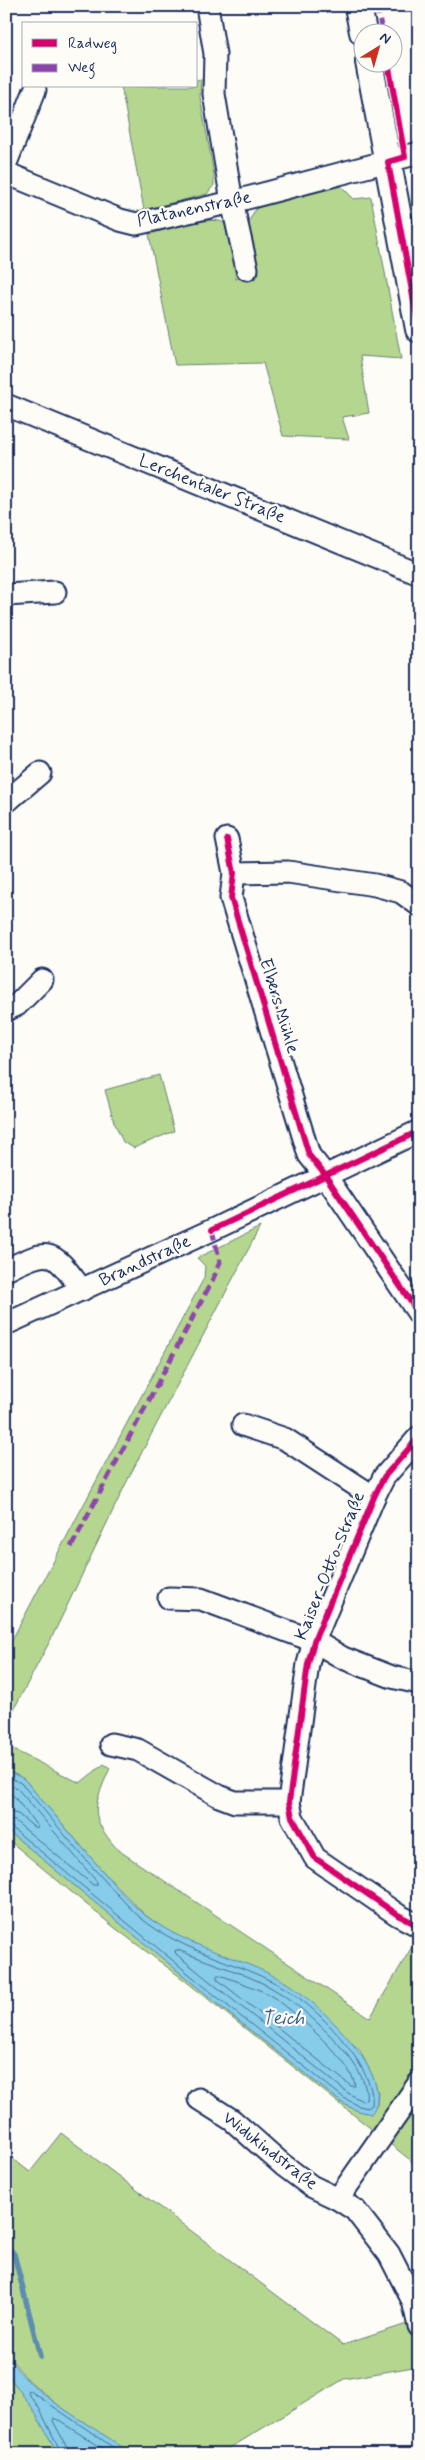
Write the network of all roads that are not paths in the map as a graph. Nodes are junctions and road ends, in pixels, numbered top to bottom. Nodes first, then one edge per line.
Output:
1 (207, 6) edge
2 (358, 6) edge
3 (361, 22) edge
4 (371, 72) edge
5 (36, 90) dead end
6 (419, 153) edge
7 (388, 162) junction
8 (6, 164) edge
9 (6, 173) edge
10 (232, 202) junction
11 (247, 269) dead end
12 (419, 329) edge
13 (6, 405) edge
14 (419, 574) edge
15 (54, 592) dead end
16 (6, 595) edge
17 (40, 773) dead end
18 (6, 802) edge
19 (226, 839) dead end
20 (234, 873) junction
21 (419, 905) edge
22 (42, 980) dead end
23 (6, 1010) edge
24 (419, 1131) edge
25 (325, 1175) junction
26 (6, 1270) edge
27 (82, 1290) junction
28 (419, 1314) edge
29 (6, 1324) edge
30 (243, 1425) dead end
31 (419, 1437) edge
32 (374, 1497) junction
33 (169, 1598) dead end
34 (314, 1641) junction
35 (419, 1683) edge
36 (111, 1744) dead end
37 (289, 1802) junction
38 (419, 1926) edge
39 (419, 2084) edge
40 (199, 2099) dead end
41 (338, 2198) junction
42 (419, 2326) edge

1 - 10 street
2 - 3 street
4 - 7 street
5 - 8 street
6 - 7 street, Platanenstraße
7 - 10 street, Platanenstraße
7 - 12 street
9 - 10 street, Platanenstraße
10 - 11 street
13 - 14 street, Lerchentaler Straße
15 - 16 street
17 - 18 street
19 - 20 street, Elbers Mühle
20 - 21 street
20 - 25 street, Elbers Mühle
22 - 23 street
24 - 25 street, Brandstraße
25 - 27 street, Brandstraße
25 - 28 street, Elbers Mühle
26 - 27 street
27 - 29 street, Brandstraße
30 - 32 street, Kaiser-Otto-Straße
31 - 32 street, Kaiser-Otto-Straße
32 - 34 street, Kaiser-Otto-Straße
33 - 34 street, Kaiser-Otto-Straße
34 - 35 street, Kaiser-Otto-Straße
34 - 37 street, Kaiser-Otto-Straße
36 - 37 street
37 - 38 street, Kaiser-Otto-Straße
39 - 41 street
40 - 41 street, Widukindstraße
41 - 42 street, Widukindstraße

